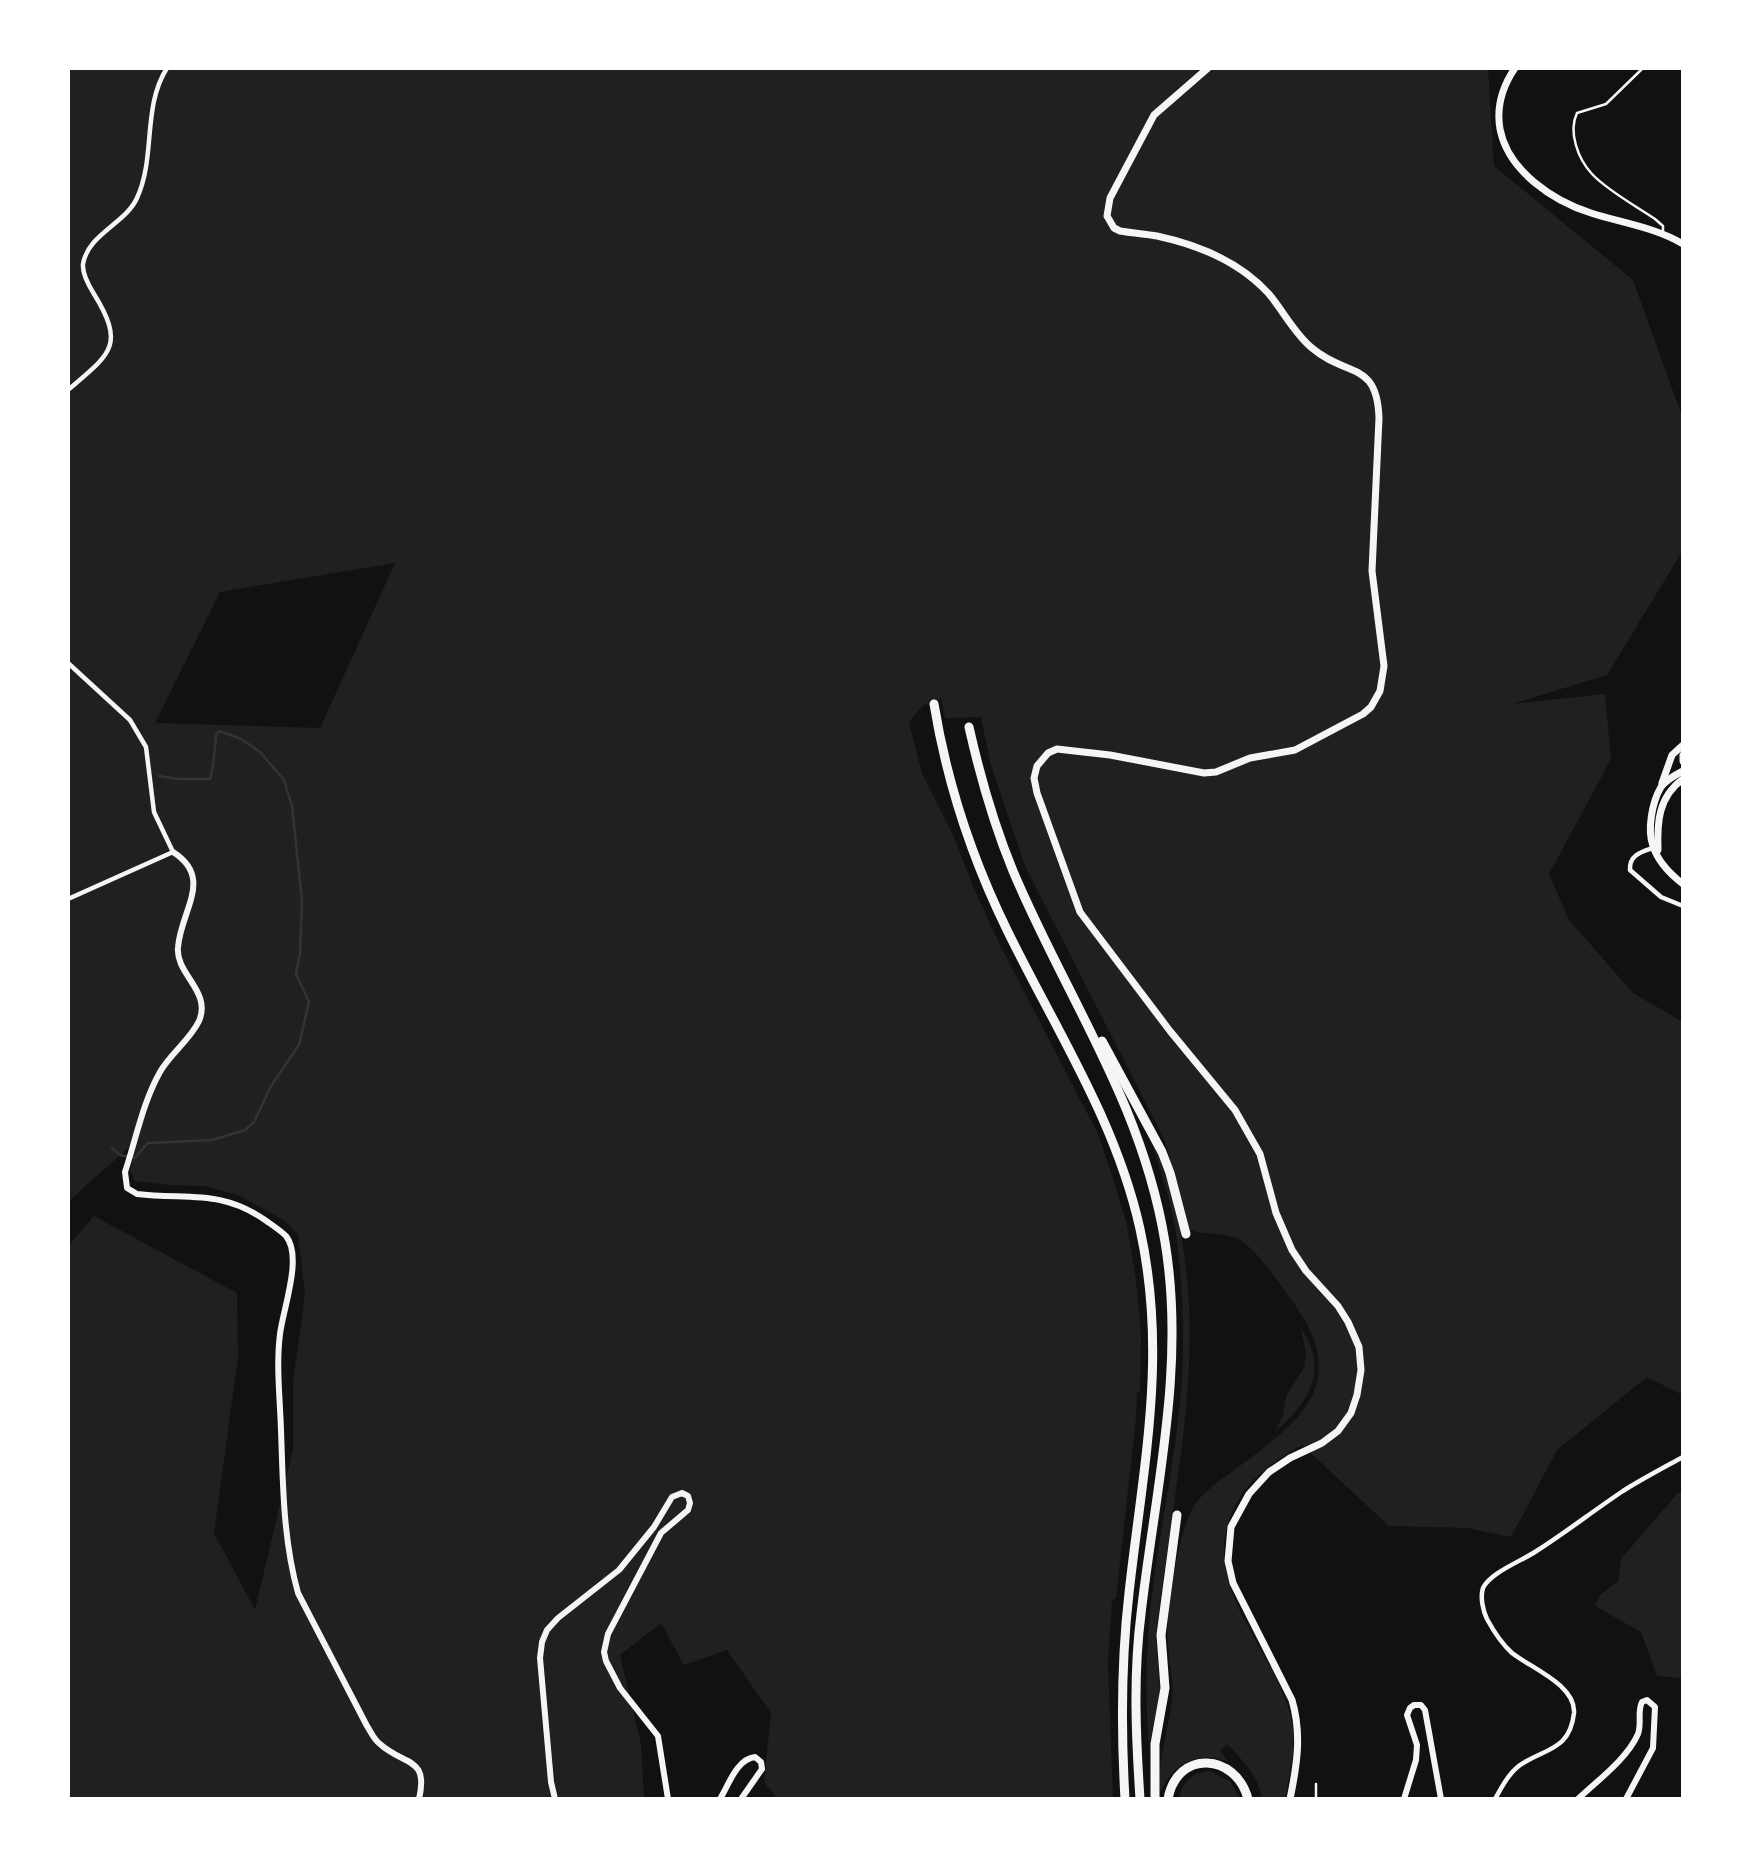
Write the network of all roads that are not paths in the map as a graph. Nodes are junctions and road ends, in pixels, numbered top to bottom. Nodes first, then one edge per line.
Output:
1 (167, 68) edge
2 (1208, 68) edge
3 (1516, 68) edge
4 (1643, 68) edge
5 (1663, 234) junction
6 (1683, 244) edge
7 (68, 390) edge
8 (68, 663) edge
9 (934, 704) dead end
10 (969, 727) dead end
11 (1683, 746) edge
12 (1683, 755) edge
13 (1669, 761) junction
14 (1683, 761) edge
15 (1681, 775) edge
16 (1661, 788) junction
17 (1656, 850) junction
18 (173, 852) junction
19 (1683, 884) edge
20 (68, 899) edge
21 (1683, 906) edge
22 (1073, 995) junction
23 (1186, 1234) dead end
24 (1683, 1457) edge
25 (1177, 1515) dead end
26 (1316, 1784) dead end
27 (419, 1799) edge
28 (555, 1799) edge
29 (668, 1799) edge
30 (720, 1799) edge
31 (741, 1799) edge
32 (1125, 1799) edge
33 (1140, 1799) edge
34 (1155, 1799) edge
35 (1168, 1799) edge
36 (1248, 1799) edge
37 (1290, 1799) edge
38 (1316, 1799) edge
39 (1404, 1799) edge
40 (1441, 1799) edge
41 (1495, 1799) edge
42 (1578, 1799) edge
43 (1626, 1799) edge

1 - 7 street
2 - 37 main road
3 - 5 main road
4 - 5 lane
5 - 6 main road
8 - 18 street
9 - 32 highway
10 - 22 highway
11 - 13 main road
12 - 14 main road
13 - 15 main road
13 - 16 main road
15 - 16 main road
15 - 17 main road
16 - 17 main road
17 - 19 main road
17 - 21 street
18 - 20 street
18 - 27 street
22 - 23 highway
22 - 33 highway
24 - 41 street
25 - 34 highway
26 - 38 lane
28 - 29 street
30 - 31 street
35 - 36 highway
39 - 40 street
42 - 43 street

